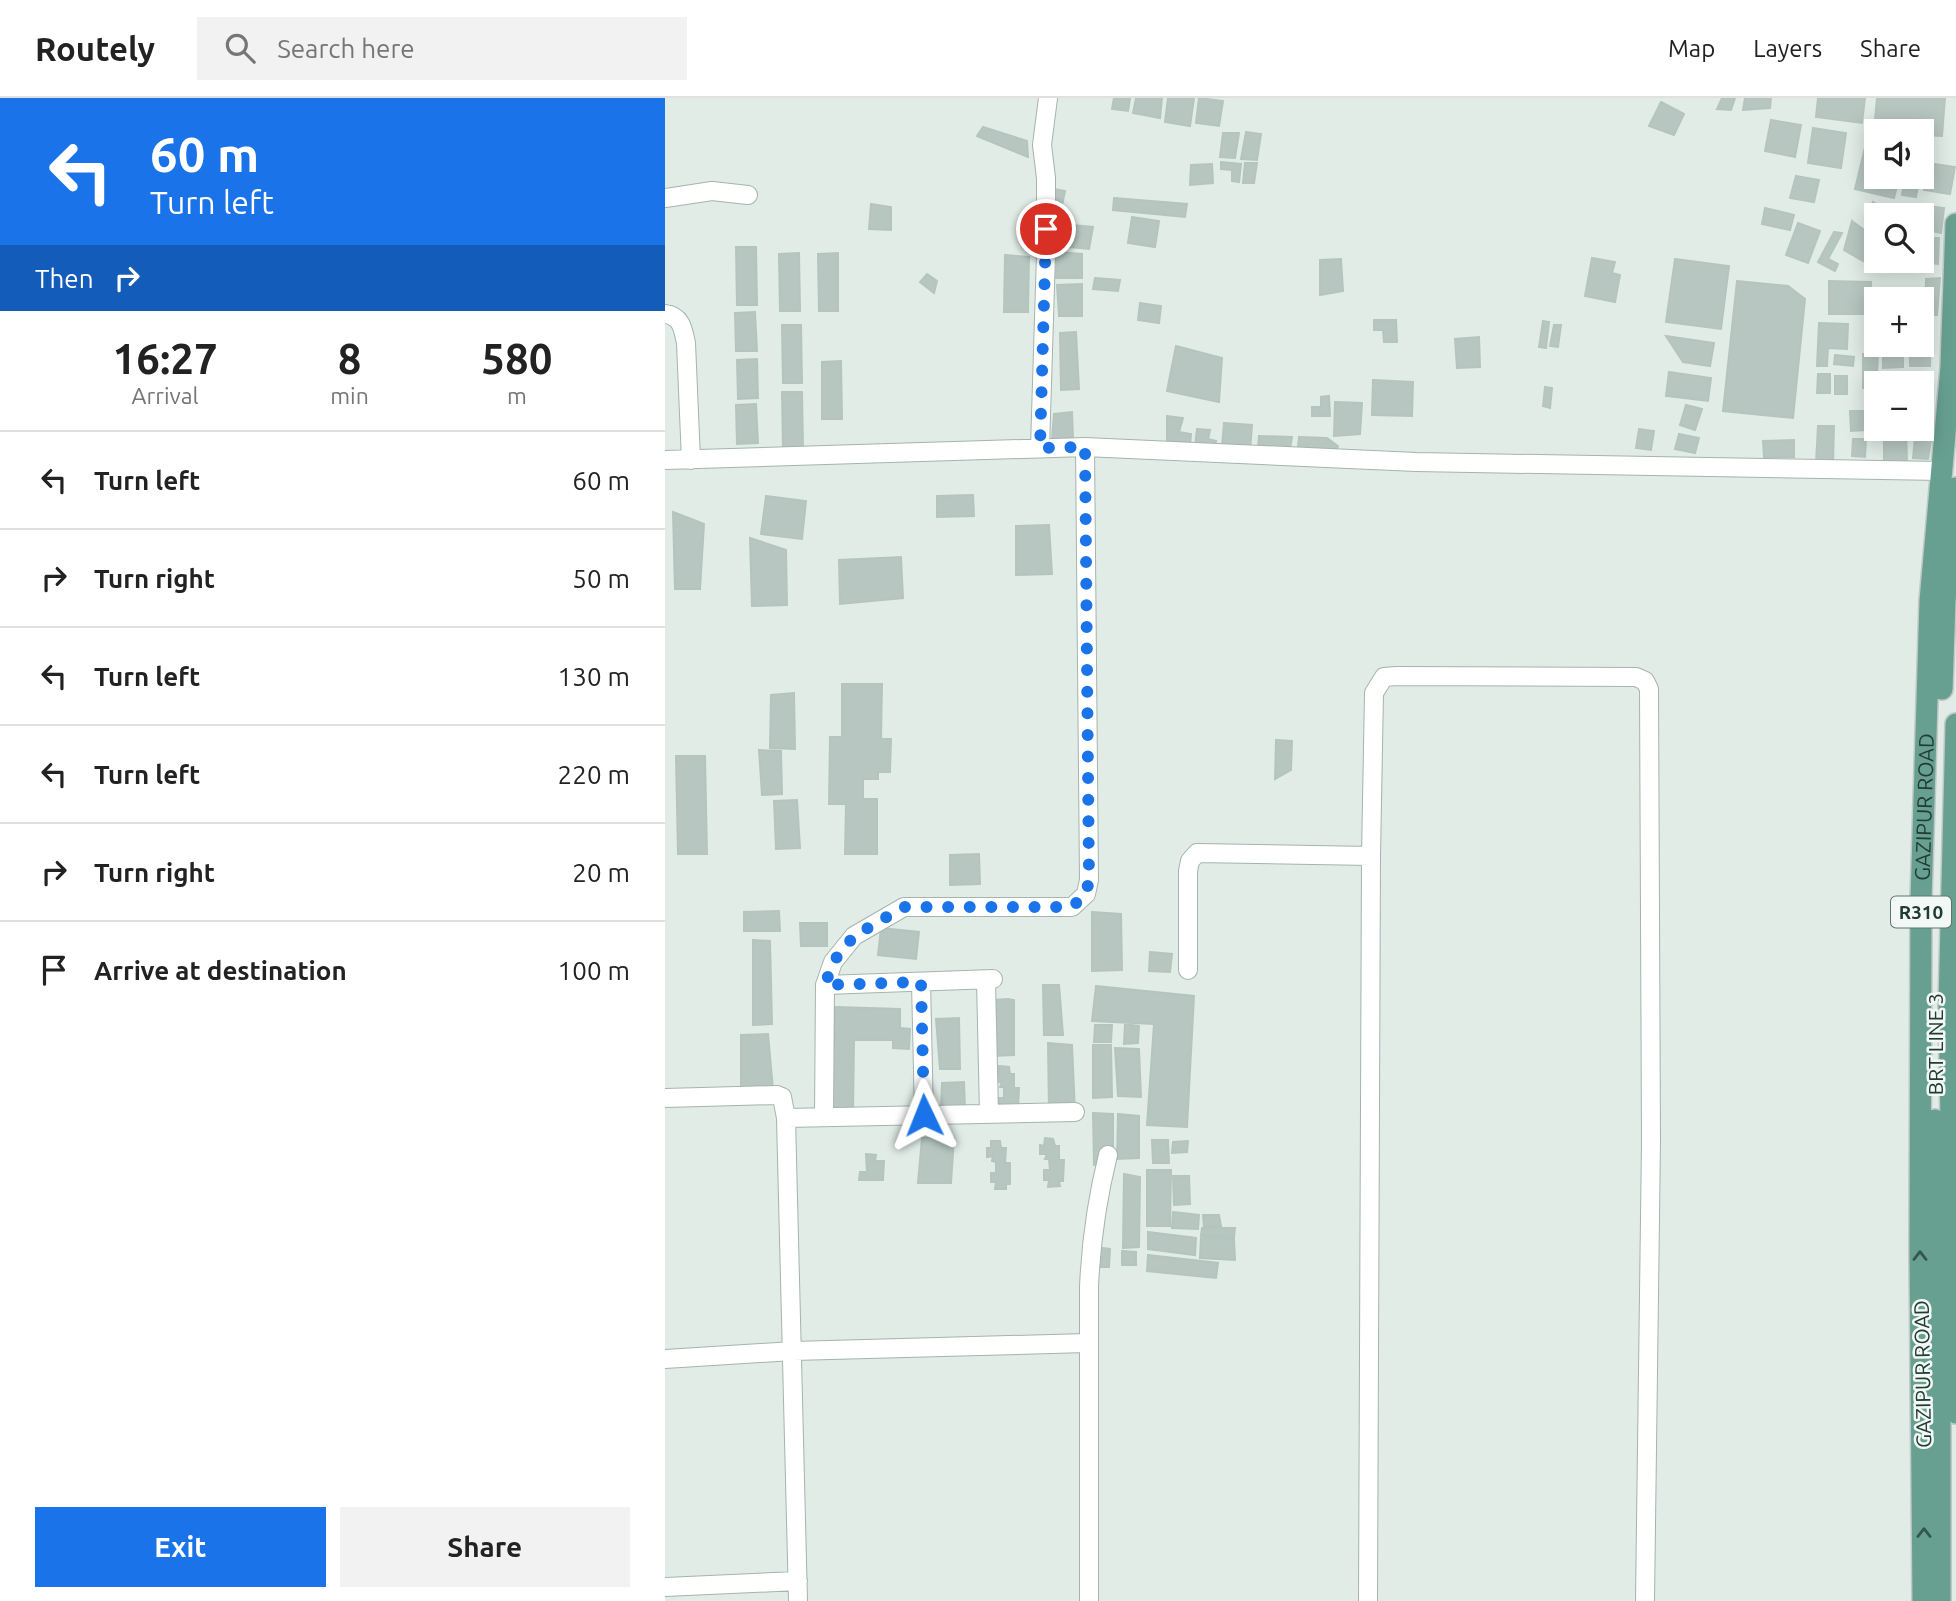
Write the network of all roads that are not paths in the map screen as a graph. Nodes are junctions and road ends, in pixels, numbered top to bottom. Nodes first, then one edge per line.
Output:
1 (1048, 98) edge
2 (748, 195) dead end
3 (665, 198) edge
4 (1956, 224) edge
5 (665, 314) edge
6 (1085, 447) junction
7 (1040, 448) junction
8 (665, 460) edge
9 (691, 460) junction
10 (1941, 471) junction
11 (1956, 488) edge
12 (1956, 723) edge
13 (1371, 856) junction
14 (1188, 970) dead end
15 (921, 982) junction
16 (825, 985) junction
17 (1952, 1005) edge
18 (665, 1098) edge
19 (1075, 1112) dead end
20 (989, 1114) junction
21 (924, 1115) junction
22 (824, 1116) junction
23 (786, 1118) junction
24 (1108, 1155) dead end
25 (1955, 1308) edge
26 (1087, 1343) junction
27 (793, 1350) junction
28 (665, 1359) edge
29 (1956, 1413) edge
30 (798, 1581) junction
31 (665, 1587) edge
32 (798, 1601) edge
33 (1089, 1601) edge
34 (1368, 1601) edge
35 (1645, 1601) edge
36 (1923, 1601) edge
37 (1940, 1601) edge

1 - 7 street
2 - 3 street
4 - 10 main road, GAZIPUR ROAD / R310
5 - 9 street
6 - 7 street
6 - 10 street
6 - 16 street
7 - 9 street
8 - 9 street
36 -> 10 main road, GAZIPUR ROAD / R310
11 - 37 main road, BRT LINE 3
12 - 17 main road, GAZIPUR ROAD / R310
13 - 14 street
13 - 34 street
13 - 35 street
15 - 16 street
15 - 20 street
15 - 21 street
16 - 22 street
17 - 25 main road, GAZIPUR ROAD / R310
18 - 23 street
19 - 20 street
20 - 21 street
21 - 22 street
22 - 23 street
23 - 27 street
24 - 26 street
25 - 29 main road, GAZIPUR ROAD / R310
26 - 27 street
26 - 33 street
27 - 28 street
27 - 30 street
30 - 31 street
30 - 32 street

